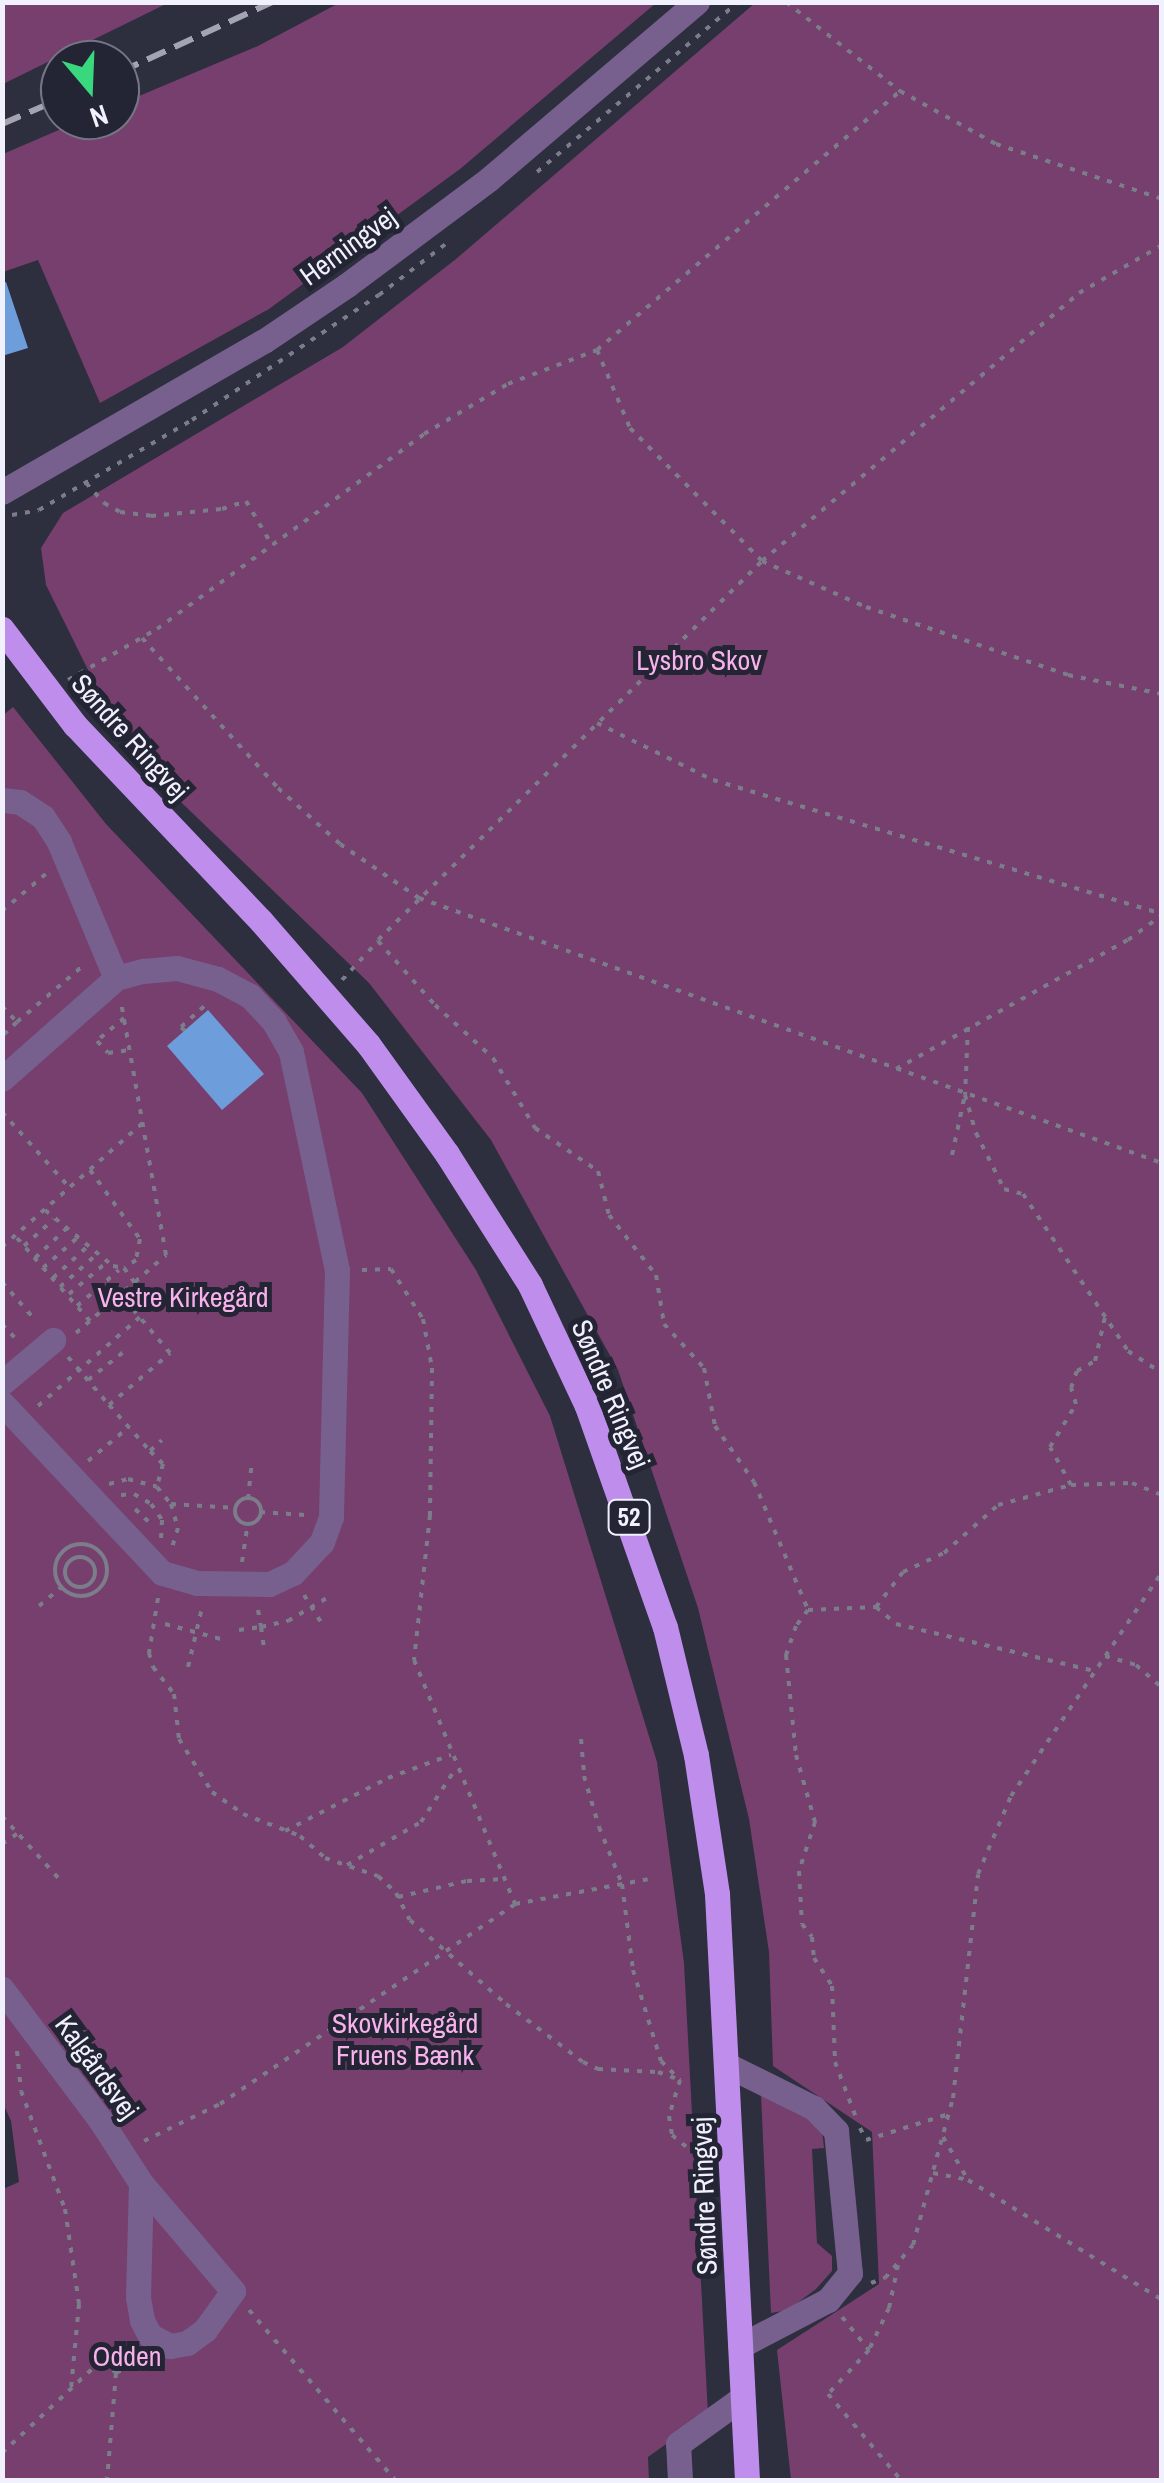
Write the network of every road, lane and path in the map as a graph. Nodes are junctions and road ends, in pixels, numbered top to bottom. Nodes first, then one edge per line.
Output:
1 (697, 2) edge
2 (786, 2) edge
3 (900, 91) junction
4 (1162, 199) edge
5 (1162, 245) edge
6 (597, 350) junction
7 (86, 483) dead end
8 (2, 492) edge
9 (272, 545) junction
10 (762, 561) junction
11 (2, 629) edge
12 (142, 638) junction
13 (49, 691) junction
14 (1162, 694) edge
15 (596, 723) junction
16 (2, 800) edge
17 (66, 857) junction
18 (418, 898) junction
19 (2, 911) edge
20 (1162, 914) edge
21 (378, 941) junction
22 (104, 948) junction
23 (116, 978) junction
24 (213, 978) junction
25 (327, 997) junction
26 (2, 1006) edge
27 (124, 1018) junction
28 (17, 1022) junction
29 (968, 1027) junction
30 (185, 1031) dead end
31 (2, 1036) edge
32 (130, 1050) junction
33 (896, 1070) junction
34 (2, 1079) edge
35 (966, 1094) junction
36 (2, 1112) edge
37 (144, 1122) junction
38 (952, 1155) dead end
39 (1162, 1164) edge
40 (90, 1170) junction
41 (70, 1188) junction
42 (45, 1210) junction
43 (54, 1219) junction
44 (67, 1228) junction
45 (15, 1236) junction
46 (78, 1238) junction
47 (24, 1246) junction
48 (88, 1246) junction
49 (2, 1247) edge
50 (97, 1254) junction
51 (35, 1258) junction
52 (107, 1262) junction
53 (44, 1268) junction
54 (122, 1268) junction
55 (337, 1270) junction
56 (52, 1278) junction
57 (2, 1282) edge
58 (135, 1282) junction
59 (60, 1286) junction
60 (68, 1295) junction
61 (121, 1295) junction
62 (77, 1306) junction
63 (1105, 1316) junction
64 (140, 1318) junction
65 (90, 1321) junction
66 (56, 1344) junction
67 (126, 1350) dead end
68 (79, 1369) junction
69 (1162, 1373) edge
70 (88, 1380) junction
71 (2, 1383) edge
72 (2, 1402) edge
73 (109, 1405) junction
74 (36, 1408) dead end
75 (129, 1427) junction
76 (162, 1440) dead end
77 (150, 1451) junction
78 (252, 1461) dead end
79 (86, 1463) dead end
80 (1071, 1486) junction
81 (157, 1487) junction
82 (1162, 1496) edge
83 (91, 1498) junction
84 (248, 1499) junction
85 (172, 1507) junction
86 (236, 1508) junction
87 (260, 1512) junction
88 (160, 1517) dead end
89 (332, 1517) junction
90 (248, 1522) junction
91 (1162, 1572) edge
92 (162, 1573) junction
93 (292, 1573) junction
94 (68, 1582) junction
95 (91, 1582) junction
96 (208, 1584) junction
97 (246, 1586) junction
98 (61, 1588) junction
99 (98, 1591) junction
100 (332, 1595) dead end
101 (40, 1606) dead end
102 (876, 1607) junction
103 (312, 1608) junction
104 (808, 1610) junction
105 (165, 1624) dead end
106 (260, 1627) junction
107 (324, 1628) dead end
108 (238, 1630) dead end
109 (196, 1632) junction
110 (228, 1641) dead end
111 (264, 1648) dead end
112 (1105, 1656) junction
113 (188, 1667) dead end
114 (1095, 1670) junction
115 (1162, 1688) edge
116 (581, 1739) dead end
117 (451, 1755) junction
118 (456, 1768) junction
119 (2, 1816) edge
120 (285, 1830) junction
121 (20, 1832) junction
122 (2, 1844) edge
123 (347, 1866) junction
124 (504, 1879) junction
125 (648, 1879) dead end
126 (60, 1880) dead end
127 (622, 1884) junction
128 (398, 1897) junction
129 (515, 1904) junction
130 (447, 1951) junction
131 (2, 1989) edge
132 (16, 2041) dead end
133 (729, 2066) junction
134 (680, 2080) junction
135 (949, 2114) junction
136 (943, 2137) junction
137 (123, 2155) junction
138 (933, 2173) junction
139 (733, 2176) junction
140 (968, 2180) junction
141 (141, 2183) junction
142 (899, 2262) junction
143 (233, 2292) junction
144 (828, 2300) junction
145 (1162, 2300) edge
146 (740, 2346) junction
147 (115, 2348) dead end
148 (870, 2350) junction
149 (103, 2360) junction
150 (71, 2389) junction
151 (742, 2398) junction
152 (2, 2453) edge
153 (106, 2480) edge
154 (395, 2480) edge
155 (680, 2480) edge
156 (747, 2480) edge
157 (902, 2480) edge

1 - 8 street, Herningvej
2 - 3 path
3 - 4 path
3 - 6 path
5 - 10 path
6 - 9 path
6 - 10 path
7 - 9 path
9 - 12 path
10 - 14 path
10 - 15 path
11 - 13 main road, Søndre Ringvej / 52
12 - 13 path
12 - 18 path
13 - 25 main road, Søndre Ringvej / 52
15 - 18 path
15 - 20 path
16 - 17 street
17 - 19 path
17 - 22 street
18 - 21 path
18 - 33 path
20 - 29 path
21 - 25 path
21 - 104 path
22 - 23 street
22 - 28 path
23 - 24 street
23 - 27 path
23 - 34 street
24 - 30 path
24 - 55 street
25 - 133 main road, Søndre Ringvej / 52
26 - 28 path
27 - 32 path
27 - 32 path
28 - 31 path
29 - 33 path
29 - 35 path
32 - 37 path
33 - 35 path
35 - 38 path
35 - 39 path
35 - 63 path
36 - 41 path
37 - 40 path
37 - 58 path
40 - 41 path
40 - 54 path
41 - 42 path
42 - 43 path
42 - 45 path
43 - 44 path
43 - 47 path
44 - 46 path
44 - 51 path
45 - 47 path
45 - 49 path
46 - 48 path
46 - 53 path
47 - 51 path
48 - 50 path
48 - 56 path
50 - 52 path
50 - 59 path
51 - 53 path
52 - 54 path
52 - 60 path
53 - 56 path
54 - 58 path
54 - 62 path
55 - 89 street
55 - 117 path
56 - 59 path
57 - 66 path
58 - 61 path
59 - 60 path
60 - 62 path
61 - 64 path
61 - 65 path
62 - 65 path
63 - 69 path
63 - 80 path
64 - 68 path
64 - 73 path
65 - 66 path
66 - 68 path
66 - 71 street
67 - 70 path
68 - 70 path
68 - 74 path
70 - 73 path
72 - 83 street
73 - 75 path
75 - 77 path
75 - 79 path
76 - 77 path
77 - 81 path
78 - 84 path
80 - 82 path
80 - 102 path
81 - 83 path
81 - 85 path
83 - 92 street
84 - 86 path
84 - 87 path
85 - 86 path
85 - 88 path
85 - 92 path
86 - 90 path
87 - 89 path
87 - 90 path
89 - 93 street
90 - 97 path
91 - 112 path
92 - 96 street
92 - 120 path
93 - 97 street
93 - 103 path
94 - 95 path
94 - 95 path
94 - 98 path
95 - 99 path
96 - 97 street
96 - 109 path
97 - 106 path
98 - 99 path
98 - 99 path
98 - 101 path
100 - 103 path
102 - 104 path
102 - 114 path
103 - 106 path
103 - 107 path
104 - 135 path
105 - 109 path
106 - 108 path
106 - 111 path
109 - 110 path
109 - 113 path
112 - 114 path
112 - 115 path
114 - 135 path
116 - 127 path
117 - 118 path
117 - 120 path
118 - 123 path
118 - 124 path
119 - 121 path
120 - 123 path
121 - 122 path
121 - 126 path
123 - 128 path
124 - 128 path
124 - 129 path
125 - 127 path
127 - 129 path
127 - 134 path
128 - 130 path
129 - 130 path
130 - 134 path
130 - 137 path
131 - 137 street, Kalgårdsvej
132 - 150 path
133 - 139 main road, Søndre Ringvej / 52
133 - 144 street
134 - 139 path
135 - 136 path
136 - 138 path
136 - 140 path
137 - 141 street, Kalgårdsvej
138 - 140 path
138 - 142 path
139 - 146 main road, Søndre Ringvej / 52
140 - 145 path
141 - 143 street, Kalgårdsvej
141 - 143 street
142 - 144 path
142 - 148 path
143 - 154 path
144 - 146 street
144 - 148 path
146 - 151 main road, Søndre Ringvej / 52
147 - 149 path
148 - 157 path
149 - 150 path
149 - 153 path
150 - 152 path
151 - 155 street
151 - 156 main road, Søndre Ringvej / 52

